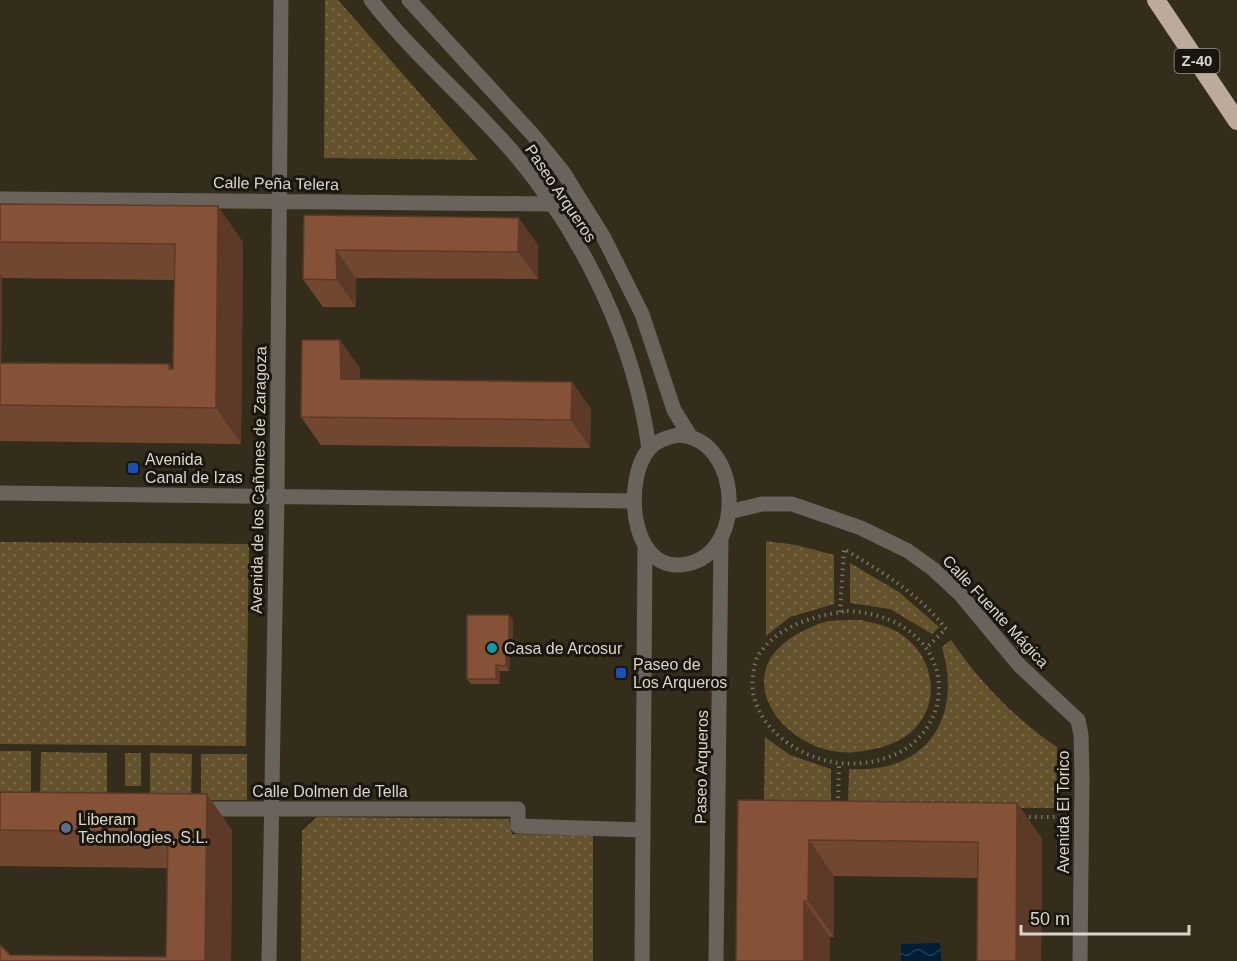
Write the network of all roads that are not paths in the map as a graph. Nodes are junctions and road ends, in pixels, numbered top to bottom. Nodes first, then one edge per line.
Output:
1 (280, 0) edge
2 (371, 0) edge
3 (409, 0) edge
4 (1156, 0) edge
5 (1237, 121) edge
6 (0, 199) edge
7 (278, 201) junction
8 (551, 204) junction
9 (690, 436) junction
10 (649, 449) junction
11 (0, 493) edge
12 (277, 495) junction
13 (634, 501) junction
14 (729, 512) junction
15 (721, 538) junction
16 (645, 545) junction
17 (1081, 735) joint
18 (188, 808) edge
19 (270, 809) junction
20 (643, 830) junction
21 (269, 961) edge
22 (642, 961) edge
23 (716, 961) edge
24 (1080, 961) edge

1 - 7 street, Avenida de los Cañones de Zaragoza
2 - 8 street, Paseo Arqueros
3 - 9 street, Paseo Arqueros
4 - 5 highway, Z-40
6 - 7 street, Calle Peña Telera
7 - 8 street, Calle Peña Telera
7 - 12 street, Avenida de los Cañones de Zaragoza
8 - 10 street, Paseo Arqueros
9 - 10 street
9 - 14 street
10 - 13 street
11 - 12 street
12 - 13 street
12 - 19 street, Avenida de los Cañones de Zaragoza
13 - 16 street
14 - 15 street
14 - 17 street, Calle Fuente Mágica
15 - 16 street
15 - 23 street, Paseo Arqueros
16 - 20 street
17 - 24 street, Avenida El Torico
18 - 19 street, Calle Dolmen de Tella
19 - 20 street, Calle Dolmen de Tella
19 - 21 street, Avenida de los Cañones de Zaragoza
20 - 22 street

